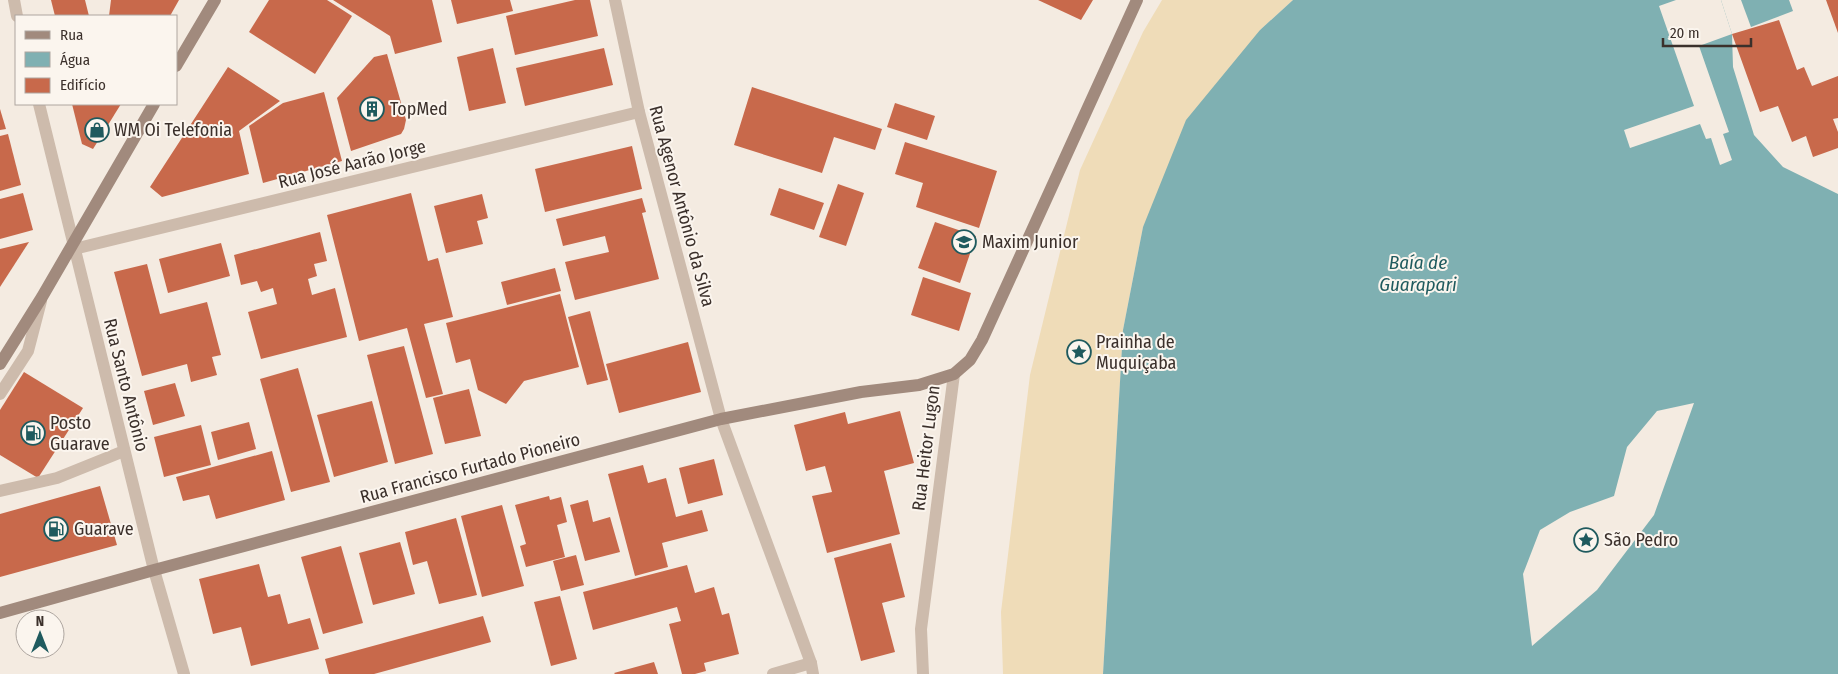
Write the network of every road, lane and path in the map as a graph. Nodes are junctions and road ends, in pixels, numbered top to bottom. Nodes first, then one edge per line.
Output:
1 (14, 0) edge
2 (215, 0) edge
3 (615, 0) edge
4 (1137, 0) edge
5 (18, 15) edge
6 (178, 63) edge
7 (39, 105) edge
8 (153, 105) edge
9 (639, 112) junction
10 (73, 246) junction
11 (42, 297) junction
12 (0, 364) edge
13 (954, 374) junction
14 (0, 394) edge
15 (721, 419) junction
16 (124, 451) junction
17 (0, 491) edge
18 (154, 570) junction
19 (0, 613) edge
20 (812, 669) edge
21 (184, 674) edge
22 (773, 674) edge
23 (923, 674) edge

1 - 5 street
2 - 6 street
3 - 9 street, Rua Agenor Antônio da Silva
4 - 13 street, Rua Heitor Lugon
7 - 10 street, Rua Santo Antônio
8 - 10 street
9 - 10 street, Rua José Aarão Jorge
9 - 15 street, Rua Agenor Antônio da Silva
10 - 11 street
10 - 16 street, Rua Santo Antônio
11 - 12 street
11 - 14 street
13 - 15 street, Rua Francisco Furtado Pioneiro
13 - 23 street, Rua Heitor Lugon
15 - 18 street, Rua Francisco Furtado Pioneiro
15 - 20 street
16 - 17 street
16 - 18 street, Rua Santo Antônio
18 - 19 street, Rua Francisco Furtado Pioneiro
18 - 21 street, Rua Santo Antônio
20 - 22 street

